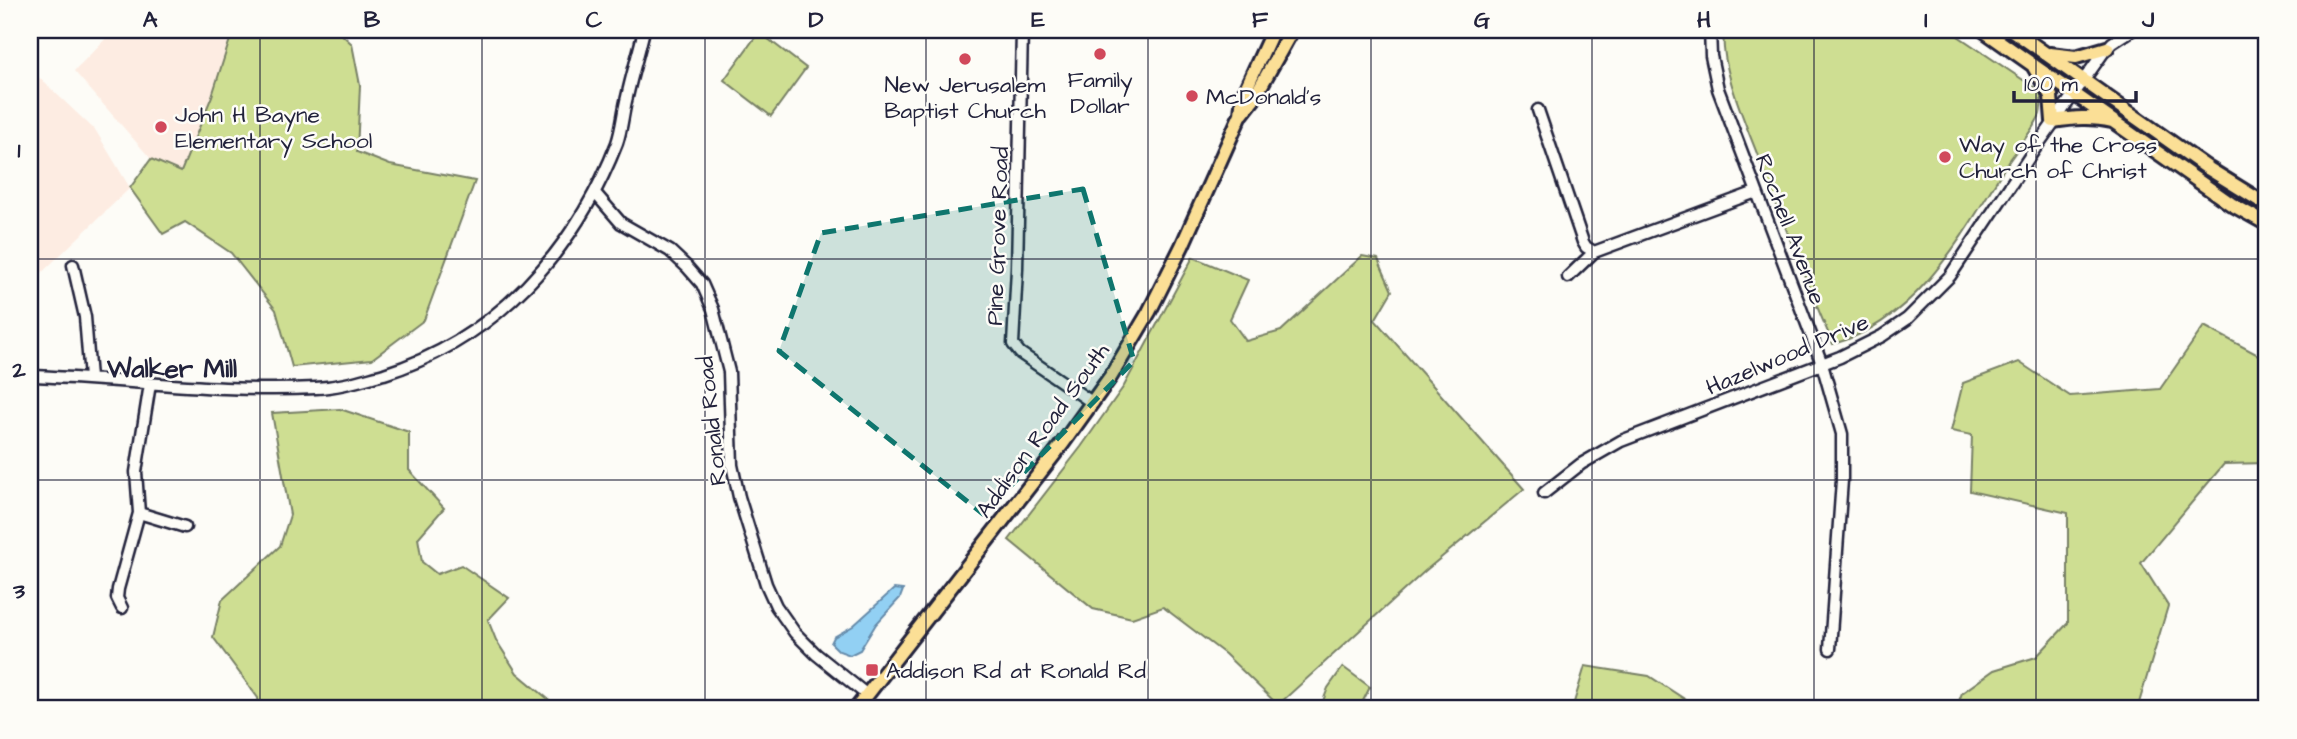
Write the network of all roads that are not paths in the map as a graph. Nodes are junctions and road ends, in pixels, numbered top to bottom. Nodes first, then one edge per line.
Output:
1 (644, 30) edge
2 (1022, 30) edge
3 (1273, 30) edge
4 (1292, 30) edge
5 (1710, 30) edge
6 (1983, 30) edge
7 (2132, 30) edge
8 (2017, 31) edge
9 (2107, 48) junction
10 (2044, 52) junction
11 (2031, 63) junction
12 (2082, 79) junction
13 (2073, 92) junction
14 (1538, 110) dead end
15 (1241, 114) junction
16 (2053, 121) junction
17 (2115, 122) junction
18 (596, 192) junction
19 (1756, 192) junction
20 (2267, 205) edge
21 (2267, 227) edge
22 (1594, 252) junction
23 (73, 265) dead end
24 (1569, 277) dead end
25 (1822, 364) junction
26 (30, 376) edge
27 (90, 378) junction
28 (150, 384) junction
29 (1093, 403) junction
30 (1544, 493) dead end
31 (139, 513) junction
32 (186, 527) dead end
33 (122, 608) dead end
34 (1830, 649) dead end
35 (867, 695) junction
36 (856, 709) edge

1 - 18 street
2 - 29 street, Pine Grove Road
3 - 15 main road, Addison Road South
4 - 15 main road, Addison Road South
5 - 19 street, Rochell Avenue
6 - 11 main road
7 - 9 street, Hazelwood Drive
8 - 10 main road
9 - 10 main road
9 - 12 street, Hazelwood Drive
10 - 12 main road
11 - 13 main road
11 - 16 main road
12 - 13 street, Hazelwood Drive
12 - 20 main road
13 - 16 street, Hazelwood Drive
13 - 17 main road
14 - 22 street
15 - 29 main road, Addison Road South
16 - 17 main road
16 - 25 street, Hazelwood Drive
17 - 21 main road
18 - 28 street
18 - 35 street, Ronald Road
19 - 22 street
19 - 25 street, Rochell Avenue
22 - 24 street
23 - 27 street
25 - 30 street, Hazelwood Drive
25 - 34 street, Rochell Avenue
26 - 27 street
27 - 28 street
28 - 31 street
29 - 35 main road, Addison Road South
31 - 32 street
31 - 33 street
35 - 36 main road, Addison Road South

